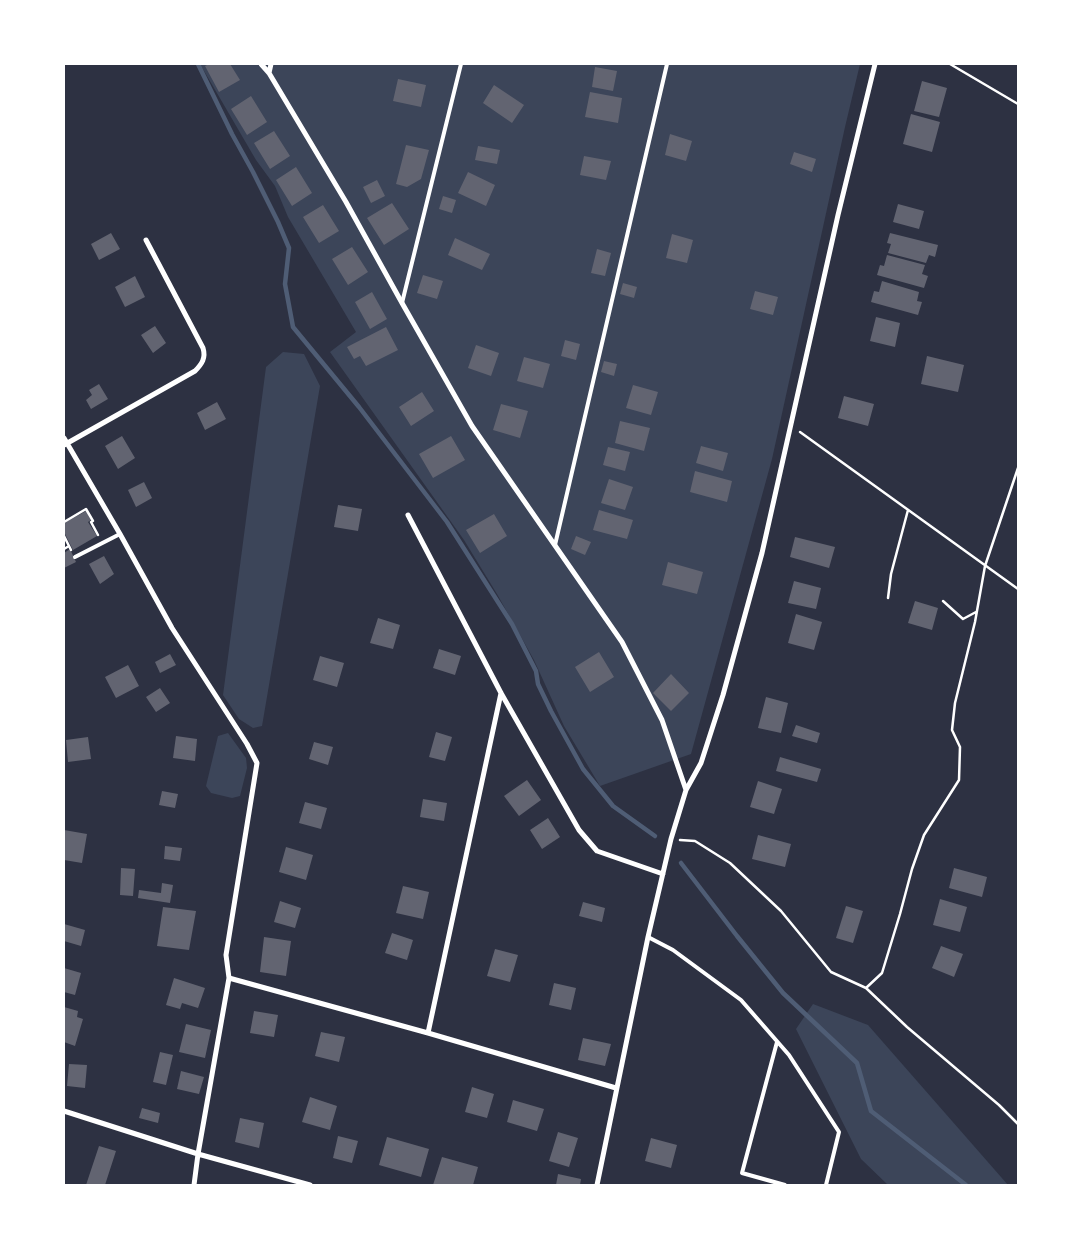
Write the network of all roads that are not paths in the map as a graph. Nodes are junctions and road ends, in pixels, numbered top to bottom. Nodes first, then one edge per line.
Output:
1 (261, 64) edge
2 (271, 64) edge
3 (461, 64) edge
4 (667, 64) edge
5 (875, 64) edge
6 (269, 73) junction
7 (146, 240) dead end
8 (402, 303) junction
9 (65, 442) edge
10 (408, 515) dead end
11 (120, 534) junction
12 (555, 545) junction
13 (75, 558) road end
14 (501, 693) junction
15 (686, 790) junction
16 (663, 874) junction
17 (648, 937) junction
18 (229, 978) junction
19 (428, 1033) junction
20 (777, 1042) junction
21 (616, 1088) junction
22 (64, 1111) edge
23 (198, 1154) junction
24 (194, 1185) edge
25 (310, 1185) edge
26 (597, 1185) edge
27 (785, 1185) edge
28 (826, 1185) edge

1 - 6 street
2 - 6 street
3 - 8 lane
4 - 12 lane
5 - 15 street
6 - 8 street
7 - 9 street
8 - 12 street
9 - 11 street
10 - 14 street
11 - 13 lane
11 - 18 street
12 - 15 street
14 - 16 street
14 - 19 street
15 - 16 street
16 - 17 street
17 - 20 lane
17 - 21 street
18 - 19 street
18 - 23 street
19 - 21 street
20 - 27 lane
20 - 28 lane
21 - 26 street
22 - 23 street
23 - 24 street
23 - 25 street

